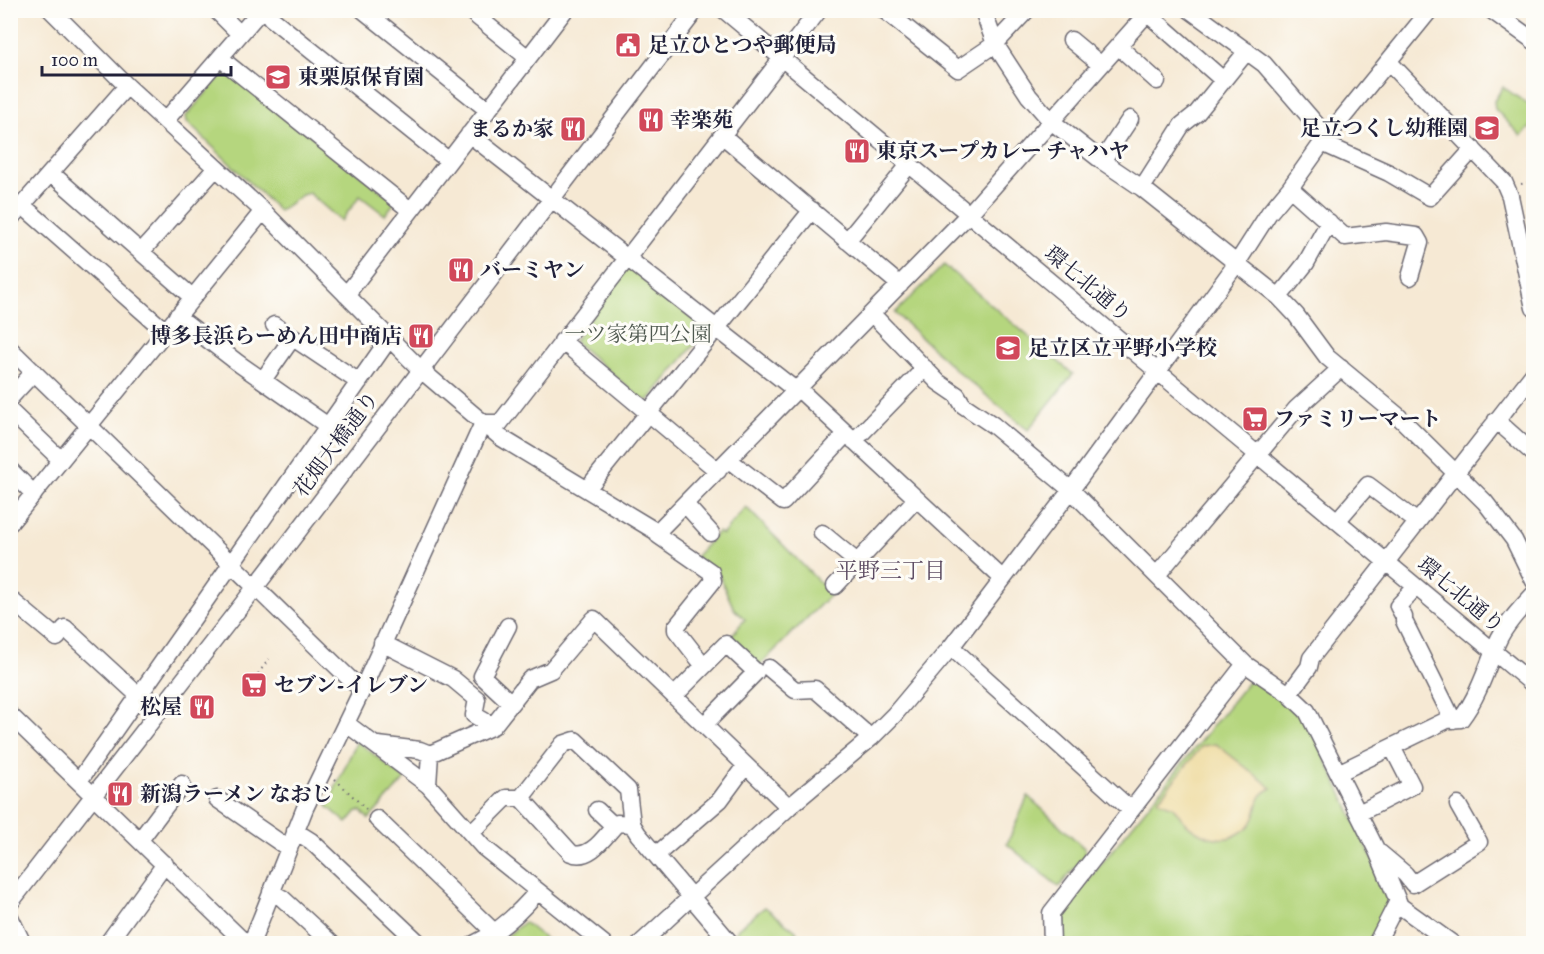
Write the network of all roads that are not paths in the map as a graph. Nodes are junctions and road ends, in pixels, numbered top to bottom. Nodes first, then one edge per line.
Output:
1 (51, 10) edge
2 (216, 10) edge
3 (261, 10) edge
4 (266, 10) edge
5 (363, 10) edge
6 (468, 10) edge
7 (696, 10) edge
8 (724, 10) edge
9 (819, 10) edge
10 (884, 10) edge
11 (983, 10) edge
12 (1027, 10) edge
13 (1190, 10) edge
14 (1430, 10) edge
15 (1491, 10) edge
16 (560, 12) edge
17 (1148, 12) edge
18 (240, 34) junction
19 (1071, 40) dead end
20 (1533, 41) edge
21 (995, 44) junction
22 (1118, 46) junction
23 (1247, 51) junction
24 (220, 58) junction
25 (528, 58) junction
26 (782, 59) junction
27 (1389, 62) junction
28 (1101, 65) junction
29 (1222, 80) junction
30 (1156, 81) dead end
31 (128, 86) junction
32 (488, 110) junction
33 (1130, 119) dead end
34 (165, 121) junction
35 (1051, 121) junction
36 (470, 134) junction
37 (723, 136) junction
38 (1325, 140) junction
39 (1473, 149) junction
40 (448, 161) junction
41 (1102, 161) junction
42 (909, 165) junction
43 (216, 168) junction
44 (51, 173) junction
45 (1142, 188) junction
46 (1290, 188) junction
47 (552, 199) junction
48 (22, 205) junction
49 (410, 210) junction
50 (812, 210) junction
51 (263, 211) junction
52 (969, 214) junction
53 (10, 219) edge
54 (1329, 222) junction
55 (847, 241) junction
56 (141, 252) junction
57 (628, 258) junction
58 (1237, 263) junction
59 (1410, 277) dead end
60 (900, 285) junction
61 (346, 295) junction
62 (192, 297) junction
63 (1280, 297) junction
64 (1533, 308) edge
65 (872, 314) junction
66 (177, 316) junction
67 (274, 325) dead end
68 (716, 328) junction
69 (165, 331) junction
70 (293, 338) junction
71 (389, 339) junction
72 (562, 341) junction
73 (10, 349) edge
74 (925, 368) junction
75 (1341, 368) junction
76 (421, 370) junction
77 (1157, 371) junction
78 (34, 372) junction
79 (1533, 373) edge
80 (263, 380) junction
81 (359, 382) junction
82 (797, 389) junction
83 (10, 398) edge
84 (10, 411) edge
85 (648, 412) junction
86 (1496, 420) junction
87 (483, 423) junction
88 (89, 426) junction
89 (328, 426) junction
90 (850, 437) junction
91 (1257, 454) junction
92 (1533, 454) edge
93 (61, 460) junction
94 (723, 465) junction
95 (10, 470) edge
96 (1456, 473) junction
97 (587, 489) junction
98 (1071, 490) junction
99 (34, 494) junction
100 (916, 499) junction
101 (685, 504) junction
102 (14, 511) edge
103 (1337, 521) junction
104 (1416, 521) junction
105 (657, 532) junction
106 (711, 533) dead end
107 (822, 533) dead end
108 (857, 562) junction
109 (1386, 562) junction
110 (231, 564) junction
111 (1156, 575) junction
112 (1003, 579) junction
113 (1533, 580) edge
114 (835, 585) dead end
115 (1416, 587) junction
116 (255, 588) junction
117 (1533, 594) edge
118 (10, 599) edge
119 (507, 626) dead end
120 (382, 643) junction
121 (951, 647) junction
122 (1495, 652) junction
123 (1245, 663) junction
124 (704, 666) junction
125 (768, 668) dead end
126 (1533, 685) edge
127 (363, 688) junction
128 (1289, 694) junction
129 (139, 696) junction
130 (675, 696) junction
131 (511, 703) junction
132 (10, 715) edge
133 (1453, 720) junction
134 (347, 723) junction
135 (704, 725) junction
136 (493, 726) junction
137 (871, 738) junction
138 (377, 745) junction
139 (1392, 747) junction
140 (430, 754) junction
141 (745, 766) junction
142 (1338, 773) junction
143 (79, 782) junction
144 (182, 784) dead end
145 (428, 784) junction
146 (94, 797) junction
147 (521, 798) junction
148 (217, 799) dead end
149 (1458, 805) dead end
150 (789, 807) junction
151 (597, 810) dead end
152 (1131, 810) junction
153 (1359, 813) junction
154 (377, 819) road end
155 (632, 824) junction
156 (614, 826) junction
157 (295, 831) junction
158 (471, 833) junction
159 (141, 840) junction
160 (288, 848) junction
161 (1377, 851) junction
162 (656, 855) junction
163 (165, 864) junction
164 (1413, 884) junction
165 (271, 892) junction
166 (537, 892) junction
167 (690, 897) junction
168 (10, 903) edge
169 (1400, 904) junction
170 (10, 917) edge
171 (493, 931) junction
172 (728, 942) edge
173 (251, 943) edge
174 (23, 944) edge
175 (107, 944) edge
176 (332, 944) edge
177 (420, 944) edge
178 (474, 944) edge
179 (604, 944) edge
180 (640, 944) edge
181 (1052, 944) edge
182 (1376, 944) edge
183 (1452, 944) edge

1 - 31 street
2 - 18 street
3 - 18 street
4 - 40 street
5 - 32 street
6 - 25 street
7 - 47 street, 花畑大橋通り
8 - 26 street, 環七北通り
9 - 26 street
10 - 21 street
11 - 21 street
12 - 21 street
13 - 23 street
14 - 27 street
15 - 20 street
16 - 25 street
17 - 22 street
17 - 29 street
18 - 24 street
19 - 28 street
21 - 35 street
22 - 28 street
22 - 30 street
23 - 29 street
23 - 38 street
24 - 34 street
24 - 49 street
25 - 32 street
26 - 37 street
26 - 42 street, 環七北通り
27 - 38 street
27 - 39 street
28 - 35 street
29 - 45 street
31 - 34 street
31 - 44 street
32 - 36 street
33 - 41 street
34 - 43 street
35 - 41 street
35 - 52 street
36 - 40 street
36 - 47 street
37 - 50 street
37 - 57 street
38 - 39 street
38 - 46 street
39 - 64 street
40 - 49 street
41 - 45 street
42 - 52 street, 環七北通り
42 - 55 street
43 - 51 street
43 - 56 street
44 - 48 street
44 - 56 street
45 - 58 street
46 - 54 street
46 - 58 street
47 - 57 street
47 - 76 street, 花畑大橋通り
48 - 53 street
48 - 69 street
49 - 61 street
50 - 55 street
50 - 68 street
51 - 61 street
51 - 62 street
52 - 60 street
52 - 77 street, 環七北通り
54 - 59 street
54 - 63 street
55 - 60 street
56 - 62 street
57 - 68 street
57 - 72 street
58 - 63 street
58 - 77 street
60 - 65 street
61 - 71 street
62 - 66 street
63 - 75 street
65 - 74 street
65 - 82 street
66 - 69 street
66 - 80 street
67 - 70 street
68 - 82 street
68 - 85 street
69 - 88 street
70 - 80 street
70 - 81 street
71 - 76 street
71 - 81 street
72 - 85 street
72 - 87 street
73 - 78 street
74 - 90 street
74 - 98 street
75 - 91 street
75 - 96 street
76 - 87 street
76 - 116 street, 花畑大橋通り
77 - 91 street, 環七北通り
77 - 98 street
78 - 83 street
78 - 88 street
79 - 86 street
80 - 89 street
81 - 89 street
82 - 90 street
82 - 94 street
84 - 93 street
85 - 94 street
85 - 97 street
86 - 92 street
86 - 96 street
87 - 97 street
87 - 120 street
88 - 93 street
88 - 110 street
89 - 110 street
90 - 94 street
90 - 100 street
91 - 103 street, 環七北通り
91 - 111 street
93 - 99 street
94 - 101 street
95 - 99 street
96 - 104 street
96 - 113 street
97 - 105 street
98 - 111 street
98 - 112 street
99 - 102 street
100 - 108 street
100 - 112 street
101 - 105 street
101 - 106 street
103 - 104 street
103 - 109 street, 環七北通り
104 - 109 street
105 - 124 street
107 - 108 street
108 - 114 street
109 - 115 street, 環七北通り
109 - 128 street
110 - 116 street
110 - 129 street
111 - 123 street
112 - 121 street
115 - 122 street, 環七北通り
115 - 133 street
116 - 127 street
116 - 146 street, 花畑大橋通り
117 - 122 street
118 - 129 street
119 - 131 street
120 - 127 street
120 - 136 street
121 - 137 street
121 - 152 street
122 - 126 street, 環七北通り
122 - 133 street
123 - 128 street
123 - 152 street
124 - 130 street
124 - 135 street
125 - 137 street
127 - 134 street
128 - 142 street
129 - 143 street
130 - 131 street
130 - 135 street
131 - 136 street
132 - 143 street
133 - 139 street
134 - 138 street
134 - 157 street
135 - 141 street
136 - 140 street
137 - 150 street
138 - 140 street
138 - 145 street
139 - 142 street
139 - 153 street
140 - 145 street
141 - 150 street
141 - 162 street
142 - 153 street
143 - 146 street
144 - 159 street
145 - 158 street
146 - 159 street
146 - 168 street, 花畑大橋通り
147 - 155 street
147 - 156 street
147 - 158 street
148 - 160 street
149 - 164 street
150 - 167 street
151 - 156 street
152 - 181 street
153 - 161 street
154 - 171 street
155 - 156 street
155 - 162 street
157 - 160 street
157 - 177 street
158 - 166 street
159 - 163 street
160 - 165 street
161 - 164 street
161 - 169 street
162 - 167 street
163 - 173 street
163 - 175 street
164 - 169 street
165 - 173 street
165 - 176 street
166 - 171 street
166 - 179 street
167 - 172 street
167 - 180 street
169 - 182 street
169 - 183 street
170 - 174 street
171 - 178 street

